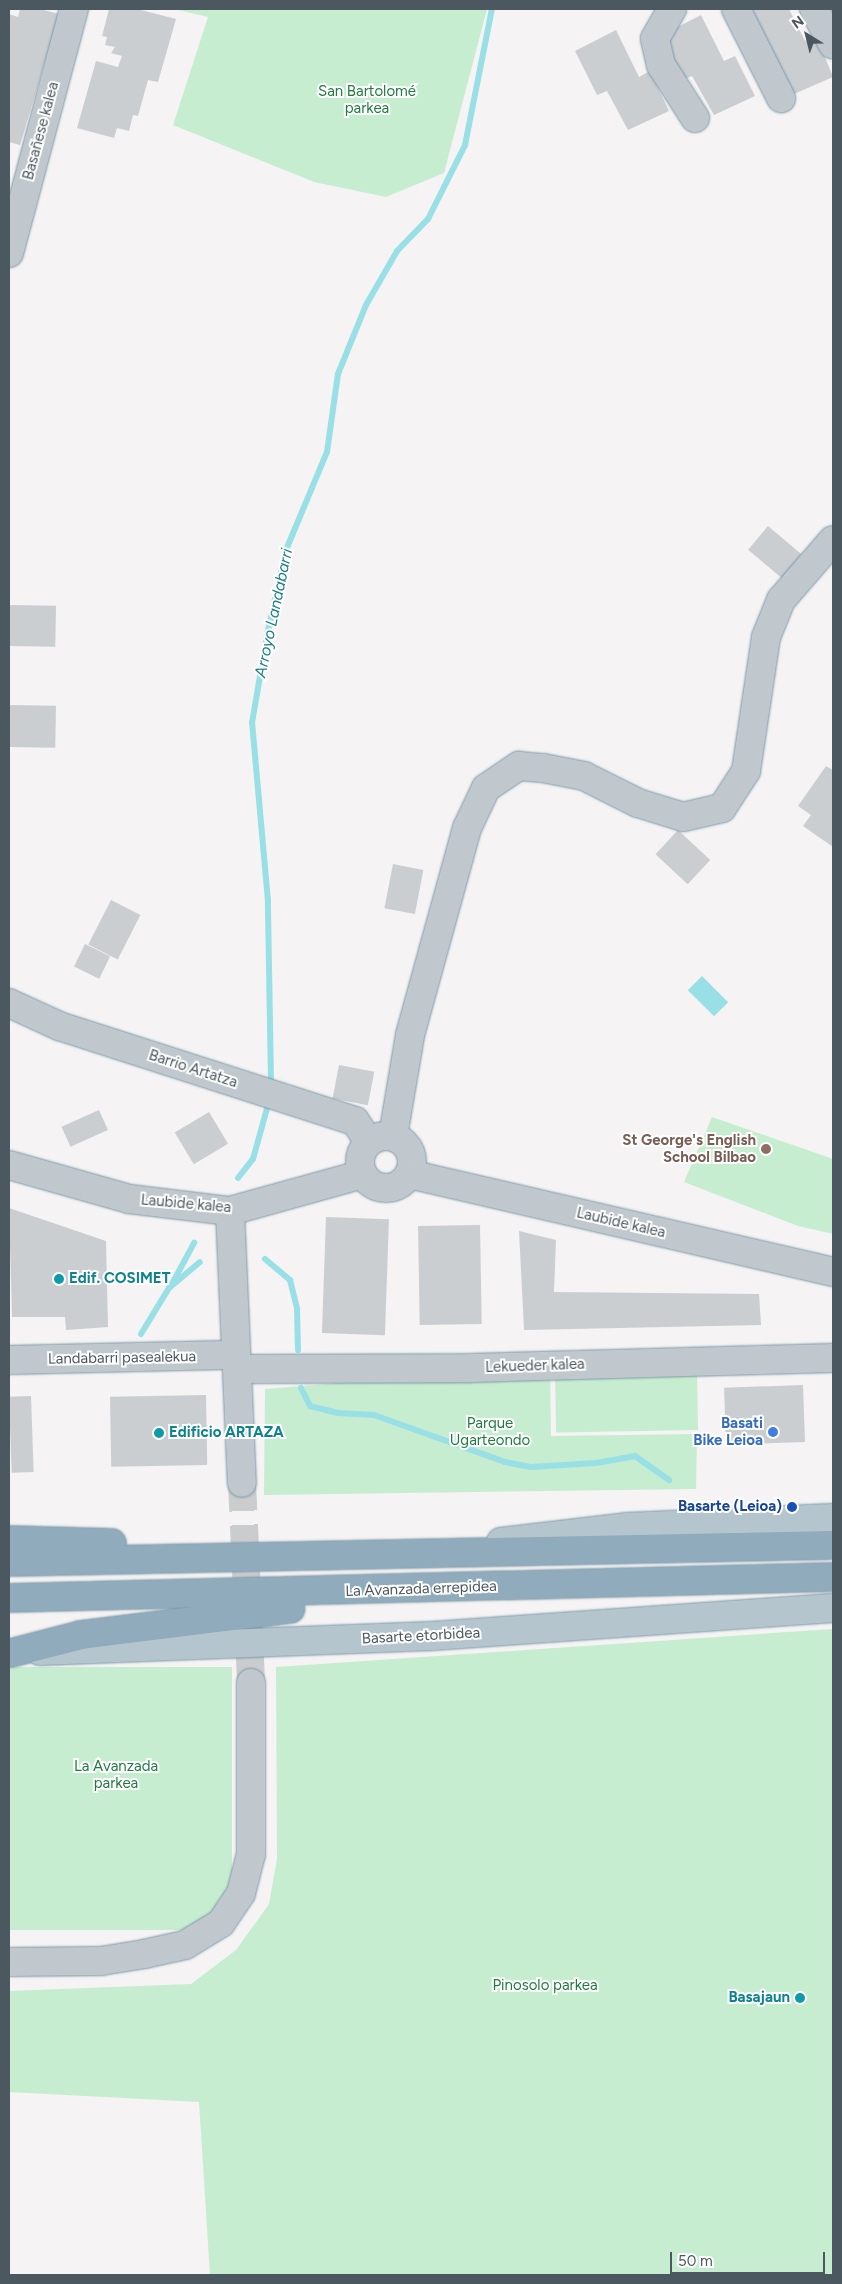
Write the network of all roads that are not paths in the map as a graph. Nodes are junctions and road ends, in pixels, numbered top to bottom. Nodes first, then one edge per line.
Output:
1 (74, 9) edge
2 (672, 9) edge
3 (736, 9) edge
4 (814, 9) edge
5 (833, 44) edge
6 (781, 98) dead end
7 (696, 118) dead end
8 (19, 178) edge
9 (9, 253) edge
10 (833, 540) edge
11 (9, 1003) edge
12 (381, 1139) junction
13 (9, 1165) edge
14 (363, 1174) junction
15 (409, 1174) junction
16 (230, 1211) junction
17 (833, 1272) edge
18 (833, 1358) edge
19 (9, 1360) edge
20 (236, 1362) junction
21 (242, 1483) tunnel mouth
22 (833, 1518) edge
23 (9, 1540) edge
24 (833, 1545) edge
25 (387, 1555) junction
26 (281, 1557) junction
27 (9, 1562) edge
28 (833, 1577) edge
29 (470, 1587) junction
30 (9, 1598) edge
31 (833, 1608) edge
32 (10, 1653) edge
33 (251, 1683) tunnel mouth
34 (9, 1962) edge

1 - 8 street, Basañese kalea
2 - 7 street
3 - 6 street
4 - 5 street
8 - 9 street, Basañese kalea
10 - 12 street
11 - 12 street, Barrio Artatza
12 - 14 street
12 - 15 street
13 - 16 street, Laubide kalea
14 - 15 street
14 - 16 street, Laubide kalea
15 - 17 street, Laubide kalea
16 - 20 street
18 - 20 street, Lekueder kalea
19 - 20 street, Landabarri pasealekua
20 - 21 street
22 - 25 main road
23 - 26 highway
24 - 25 highway
25 - 26 highway
26 - 27 highway
28 - 29 highway, La Avanzada errepidea
29 - 30 highway, La Avanzada errepidea
29 - 32 highway
31 - 32 main road, Basarte etorbidea
33 - 34 street

